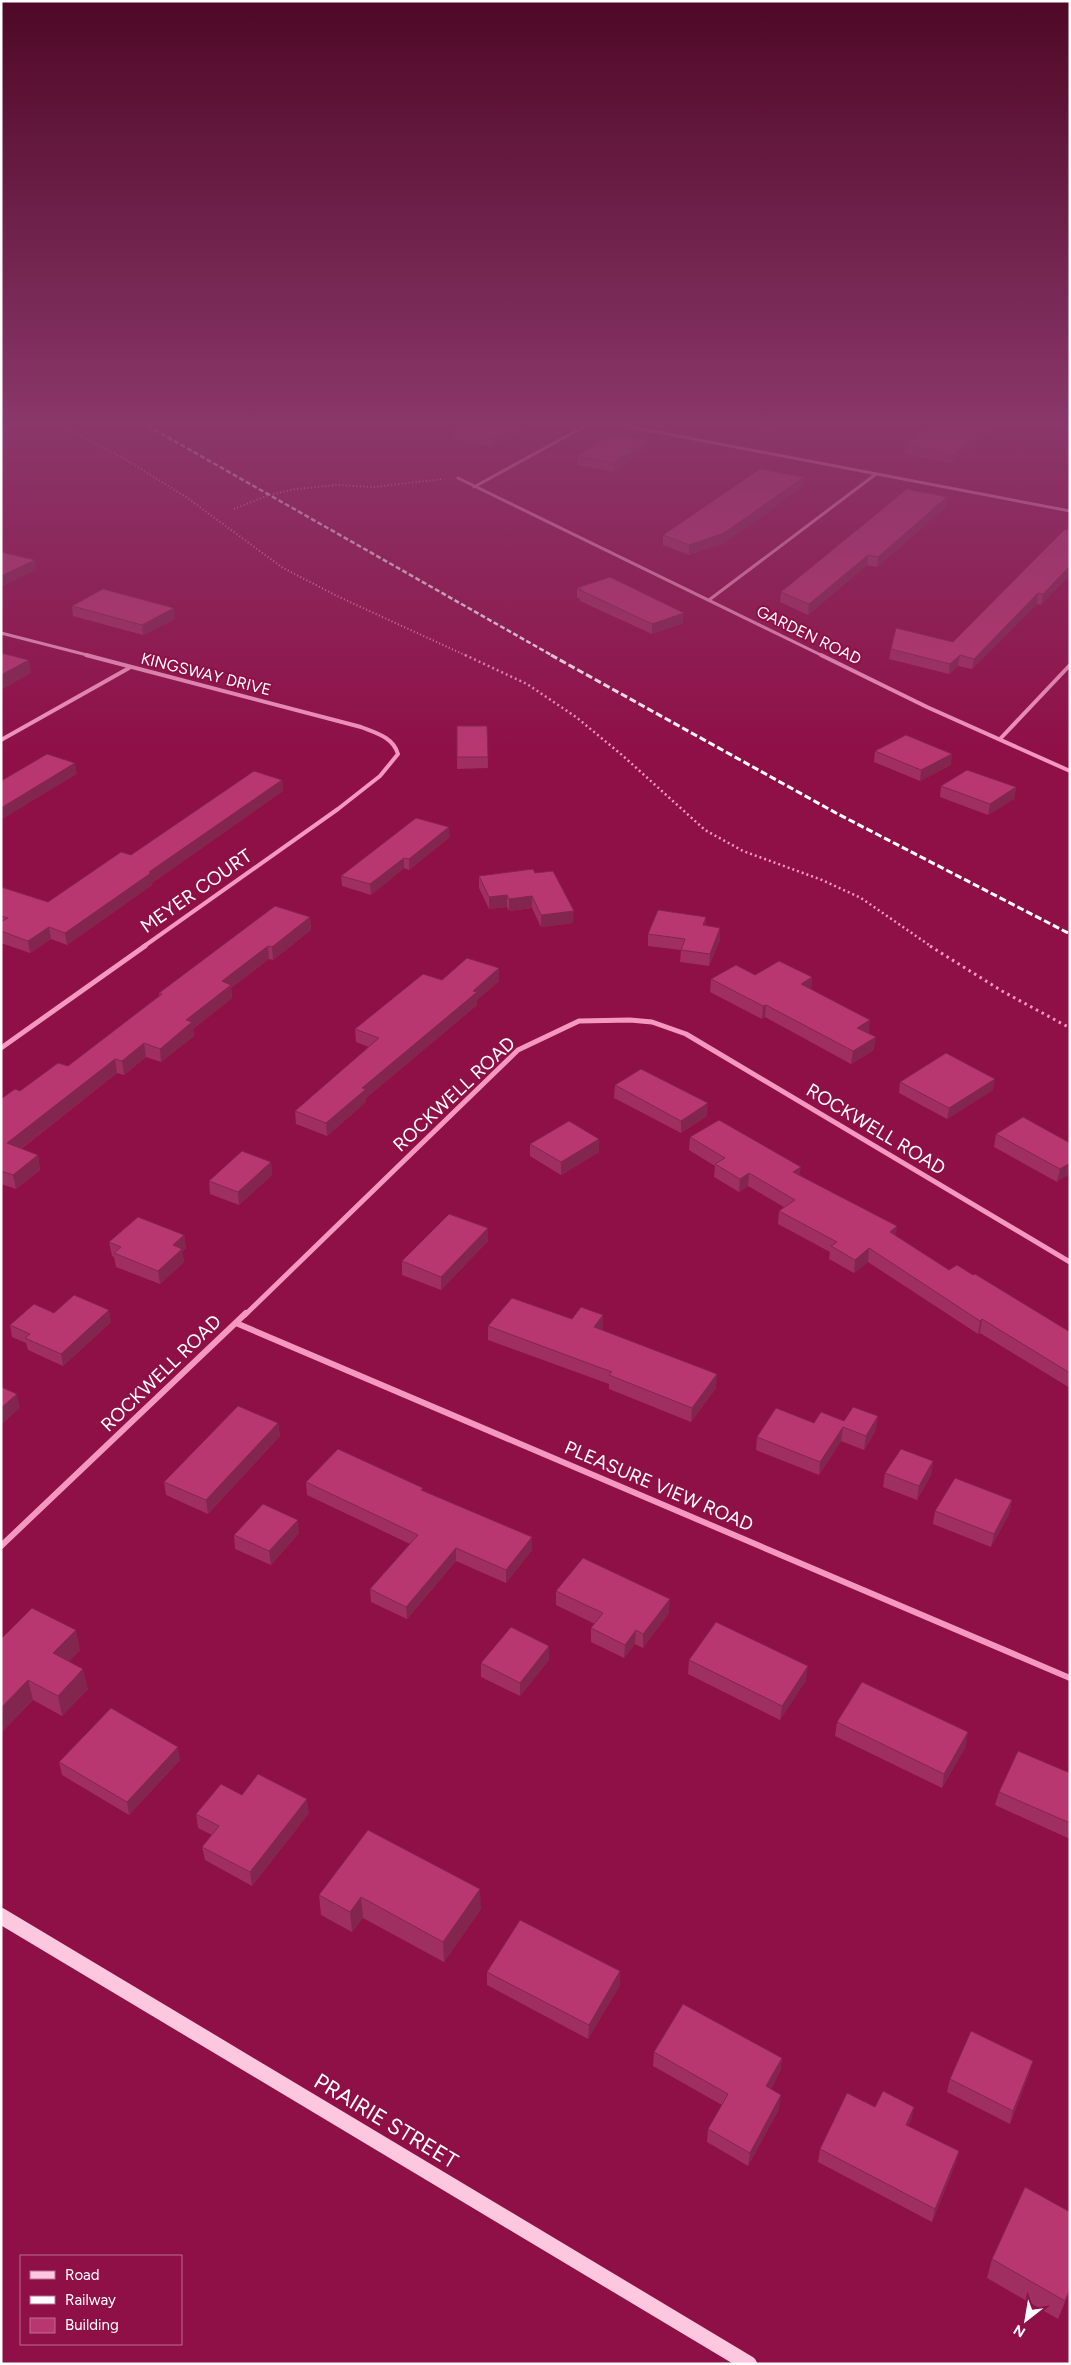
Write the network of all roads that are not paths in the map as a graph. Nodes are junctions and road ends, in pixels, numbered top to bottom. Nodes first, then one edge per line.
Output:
1 (577, 536) edge
2 (793, 536) edge
3 (709, 600) junction
4 (1, 633) edge
5 (1070, 665) edge
6 (129, 668) junction
7 (1000, 739) junction
8 (1, 740) edge
9 (398, 750) joint
10 (1070, 771) edge
11 (1, 1048) edge
12 (1070, 1262) edge
13 (236, 1323) junction
14 (1, 1546) edge
15 (1070, 1678) edge
16 (1, 1916) edge
17 (749, 2364) edge

1 - 3 street, GARDEN ROAD
2 - 3 street
3 - 7 street, GARDEN ROAD
4 - 6 street, KINGSWAY DRIVE
5 - 7 street
6 - 8 street
6 - 9 street, KINGSWAY DRIVE
7 - 10 street, GARDEN ROAD
9 - 11 street, MEYER COURT
12 - 13 street, ROCKWELL ROAD
13 - 14 street, ROCKWELL ROAD
13 - 15 street, PLEASURE VIEW ROAD
16 - 17 street, PRAIRIE STREET

